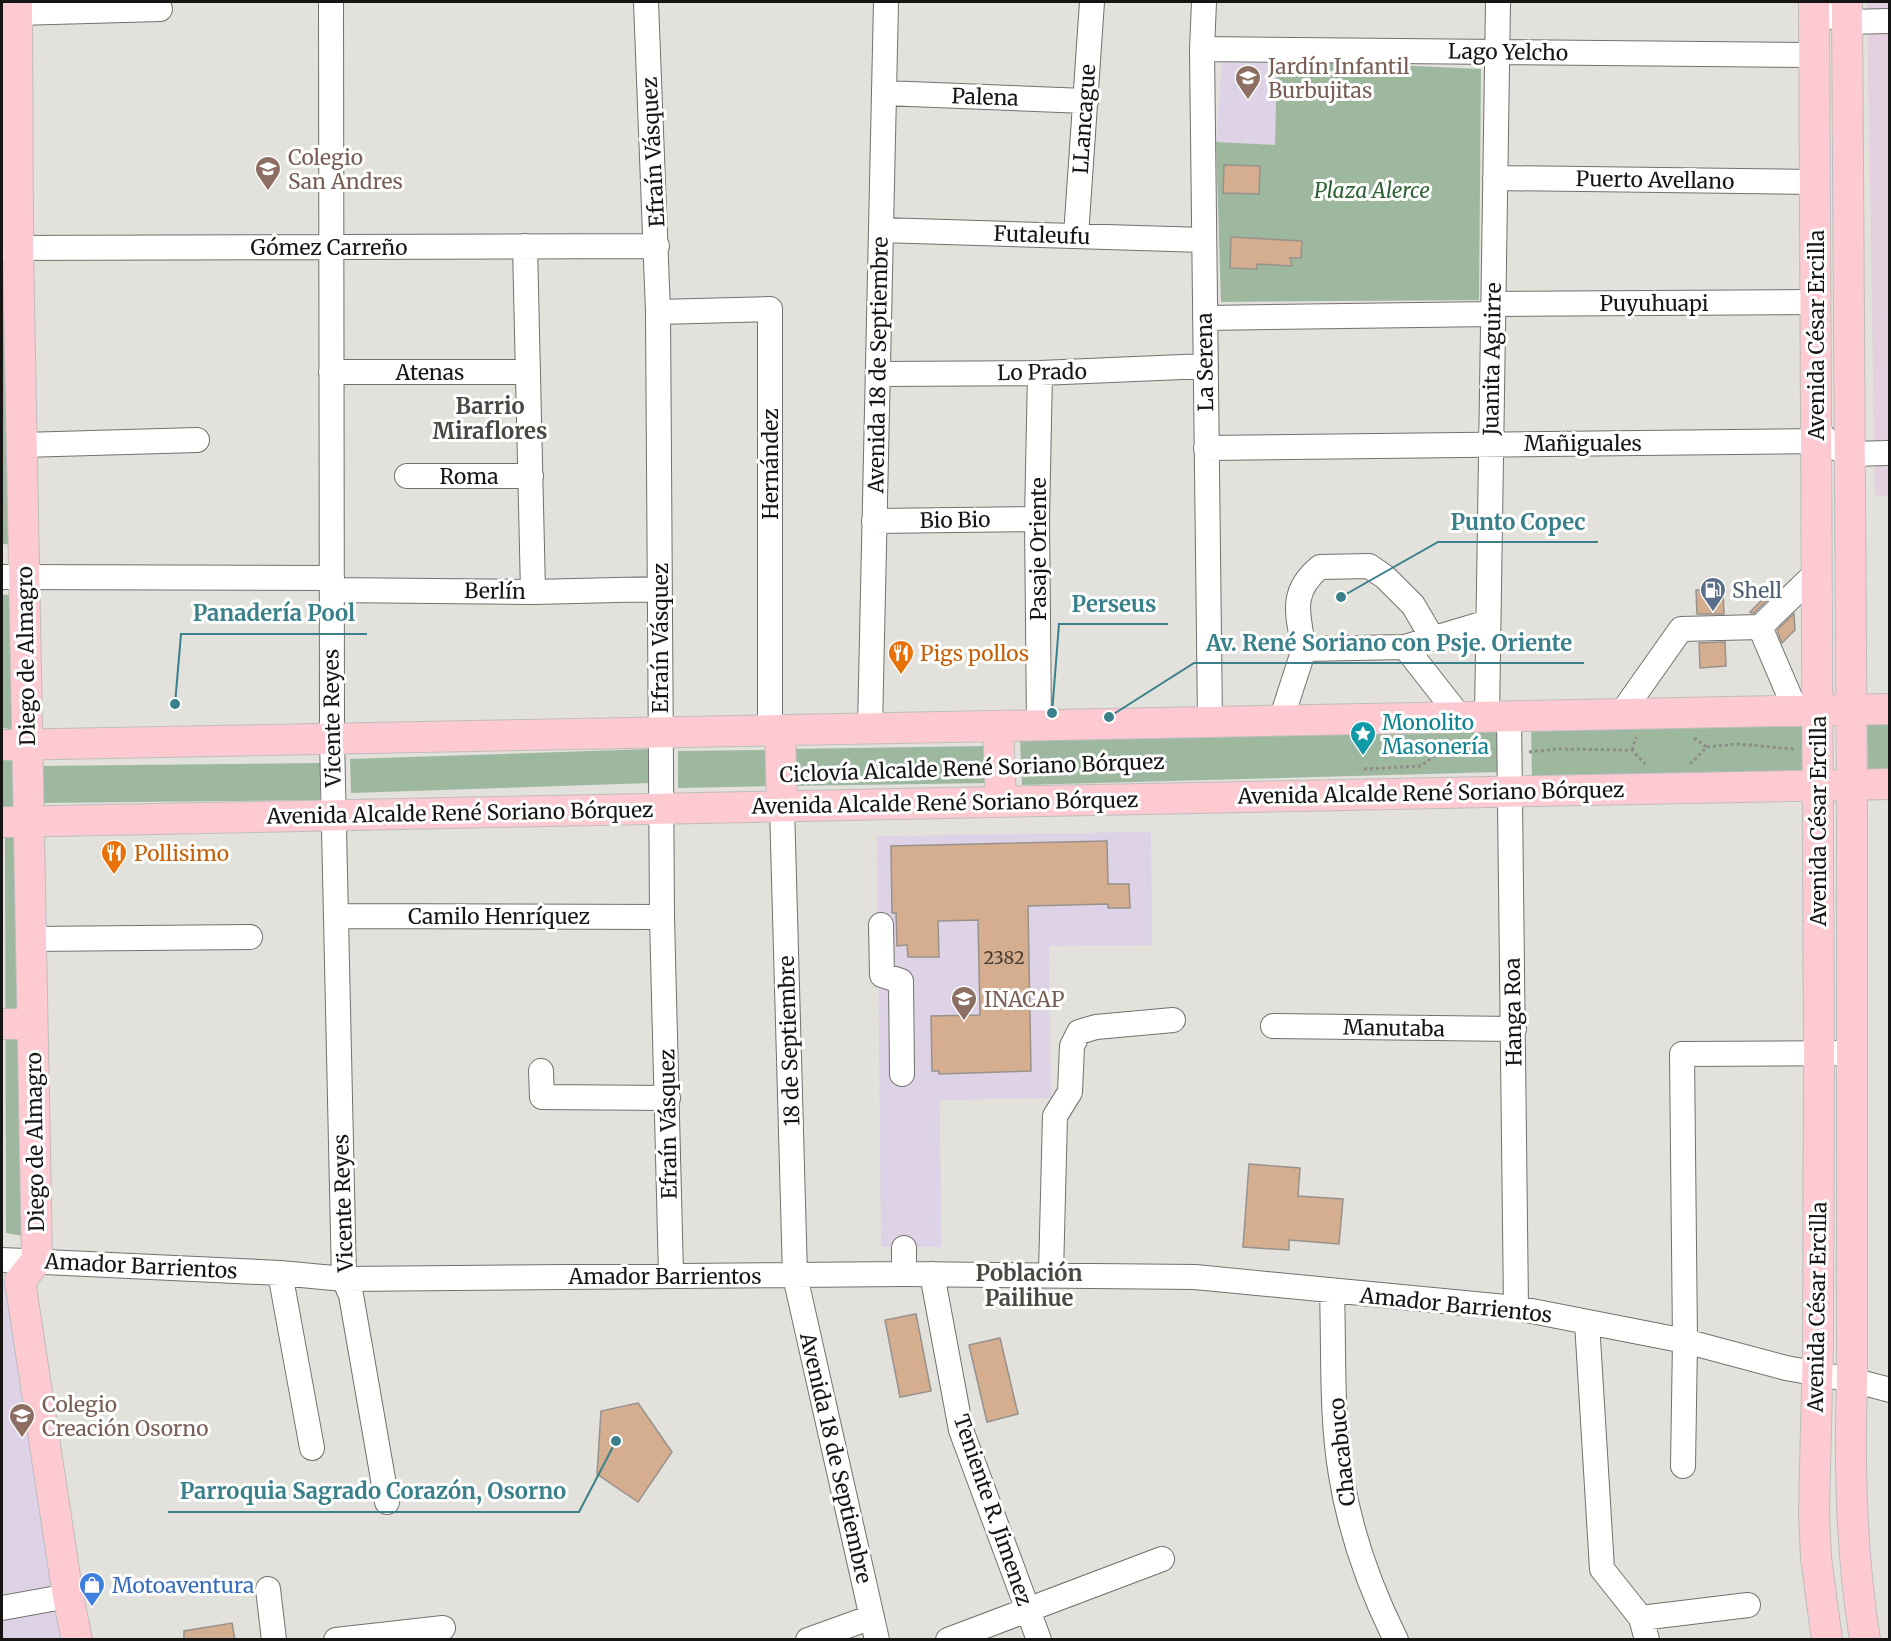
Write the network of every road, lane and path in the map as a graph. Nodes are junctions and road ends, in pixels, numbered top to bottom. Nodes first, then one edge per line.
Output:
1 (331, 2) edge
2 (646, 2) edge
3 (886, 2) edge
4 (1092, 2) edge
5 (1204, 2) edge
6 (1498, 2) edge
7 (1814, 6) edge
8 (17, 7) edge
9 (160, 9) dead end
10 (1847, 12) edge
11 (1887, 14) edge
12 (1202, 49) junction
13 (1497, 52) junction
14 (1815, 55) junction
15 (884, 93) junction
16 (1086, 101) junction
17 (1495, 178) junction
18 (1815, 182) junction
19 (881, 230) junction
20 (1076, 236) junction
21 (1204, 240) junction
22 (525, 246) junction
23 (657, 246) junction
24 (10, 247) edge
25 (331, 247) junction
26 (1815, 302) junction
27 (1493, 309) junction
28 (658, 312) junction
29 (1205, 318) junction
30 (1206, 366) junction
31 (331, 372) junction
32 (528, 372) junction
33 (1040, 373) junction
34 (878, 374) junction
35 (1816, 434) junction
36 (197, 440) dead end
37 (1491, 443) junction
38 (1886, 445) dead end
39 (22, 446) junction
40 (1850, 446) junction
41 (1206, 448) junction
42 (407, 476) dead end
43 (531, 476) junction
44 (1037, 519) junction
45 (874, 521) junction
46 (1817, 572) junction
47 (13, 577) edge
48 (332, 584) junction
49 (659, 590) junction
50 (534, 592) junction
51 (1488, 622) junction
52 (1760, 627) junction
53 (1433, 639) junction
54 (1406, 647) junction
55 (1304, 649) junction
56 (1890, 709) edge
57 (1807, 710) junction
58 (1851, 710) junction
59 (1621, 714) junction
60 (1281, 720) junction
61 (1209, 722) junction
62 (1478, 722) junction
63 (1039, 725) junction
64 (998, 726) junction
65 (870, 728) junction
66 (775, 730) junction
67 (661, 732) junction
68 (332, 738) junction
69 (14, 745) edge
70 (1707, 747) dead end
71 (1632, 750) dead end
72 (1818, 751) junction
73 (1510, 753) junction
74 (1363, 769) dead end
75 (1890, 784) edge
76 (1818, 785) junction
77 (1852, 785) junction
78 (1510, 792) junction
79 (1001, 802) junction
80 (782, 806) junction
81 (661, 808) junction
82 (333, 815) junction
83 (15, 821) edge
84 (336, 916) junction
85 (662, 917) junction
86 (881, 925) dead end
87 (250, 937) dead end
88 (31, 939) junction
89 (1173, 1020) dead end
90 (2, 1024) edge
91 (32, 1024) junction
92 (1273, 1026) dead end
93 (1514, 1029) junction
94 (1852, 1053) junction
95 (1819, 1055) junction
96 (541, 1071) dead end
97 (902, 1074) dead end
98 (668, 1098) junction
99 (904, 1248) dead end
100 (15, 1267) edge
101 (280, 1274) junction
102 (904, 1274) junction
103 (932, 1274) junction
104 (1051, 1274) junction
105 (671, 1275) junction
106 (795, 1276) junction
107 (344, 1279) junction
108 (1332, 1292) junction
109 (1516, 1308) junction
110 (1587, 1322) junction
111 (1685, 1341) junction
112 (1817, 1374) junction
113 (1852, 1380) junction
114 (1890, 1390) edge
115 (312, 1449) dead end
116 (1683, 1466) dead end
117 (387, 1502) dead end
118 (1162, 1559) dead end
119 (1856, 1569) junction
120 (1818, 1575) junction
121 (268, 1588) dead end
122 (68, 1596) junction
123 (1748, 1605) dead end
124 (2, 1608) edge
125 (1028, 1609) junction
126 (442, 1628) dead end
127 (874, 1628) edge
128 (1644, 1629) edge
129 (77, 1640) edge
130 (274, 1640) edge
131 (336, 1640) edge
132 (808, 1640) edge
133 (948, 1640) edge
134 (1039, 1640) edge
135 (1396, 1640) edge
136 (1827, 1640) edge
137 (1864, 1640) edge

1 - 25 street, Vicente Reyes
2 - 23 street, Efraín Vásquez
3 - 15 street, Avenida 18 de Septiembre
4 - 16 street, LLancague
5 - 12 street, La Serena
6 - 13 street, Juanita Aguirre
7 - 10 street
7 - 14 main road, Avenida César Ercilla
8 - 9 street
8 - 24 main road, Diego de Almagro
10 - 11 street
10 - 40 main road, Avenida César Ercilla
12 - 13 street, Lago Yelcho
12 - 21 street, La Serena
13 - 14 street, Lago Yelcho
13 - 17 street, Juanita Aguirre
14 - 18 main road, Avenida César Ercilla
15 - 16 street, Palena
15 - 19 street, Avenida 18 de Septiembre
16 - 20 street, LLancague
17 - 18 street, Puerto Avellano
17 - 27 street, Juanita Aguirre
18 - 26 main road, Avenida César Ercilla
19 - 20 street, Futaleufu
19 - 34 street, Avenida 18 de Septiembre
20 - 21 street, Futaleufu
21 - 29 street, La Serena
22 - 23 street, Gómez Carreño
22 - 25 street, Gómez Carreño
22 - 32 street
23 - 28 street, Efraín Vásquez
24 - 25 street, Gómez Carreño
24 - 39 main road, Diego de Almagro
25 - 31 street, Vicente Reyes
26 - 27 street, Puyuhuapi
26 - 35 main road, Avenida César Ercilla
27 - 29 street, Puyuhuapi
27 - 37 street, Juanita Aguirre
28 - 49 street, Efraín Vásquez
28 - 66 street, Hernández
29 - 30 street, La Serena
30 - 33 street, Lo Prado
30 - 41 street, La Serena
31 - 32 street, Atenas
31 - 48 street, Vicente Reyes
32 - 43 street
33 - 34 street, Lo Prado
33 - 44 street, Pasaje Oriente
34 - 45 street, Avenida 18 de Septiembre
35 - 37 street, Mañiguales
35 - 40 street
35 - 46 main road, Avenida César Ercilla
36 - 39 street
37 - 41 street, Mañiguales
37 - 51 street, Juanita Aguirre
38 - 40 street
39 - 47 main road, Diego de Almagro
40 - 58 main road, Avenida César Ercilla
41 - 61 street, La Serena
42 - 43 street, Roma
43 - 50 street
44 - 45 street, Bio Bio
44 - 63 street, Pasaje Oriente
45 - 65 street, Avenida 18 de Septiembre
46 - 52 street
46 - 57 main road, Avenida César Ercilla
47 - 48 street, Berlín
47 - 69 main road, Diego de Almagro
48 - 50 street, Berlín
48 - 68 street, Vicente Reyes
49 - 50 street, Berlín
49 - 67 street, Efraín Vásquez
51 - 53 street
51 - 62 street, Juanita Aguirre
52 - 57 street
52 - 59 street
53 - 54 street
53 - 55 street
54 - 55 street
54 - 62 street
55 - 60 street
56 - 58 main road
57 - 58 main road
57 - 59 main road
57 - 72 main road, Avenida César Ercilla
58 - 77 main road, Avenida César Ercilla
59 - 62 main road
60 - 61 main road
60 - 62 main road
61 - 63 main road
62 - 73 street, Hanga Roa
62 - 74 path
63 - 64 main road
64 - 65 main road
64 - 79 main road
65 - 66 main road
66 - 67 main road
66 - 80 main road
67 - 68 main road
67 - 81 street, Efraín Vásquez
68 - 69 main road
68 - 82 street, Vicente Reyes
69 - 83 main road, Diego de Almagro
70 - 72 path
71 - 73 path
72 - 76 main road, Avenida César Ercilla
73 - 78 street, Hanga Roa
75 - 77 main road, Avenida Alcalde René Soriano Bórquez
76 - 77 main road, Avenida Alcalde René Soriano Bórquez
76 - 78 main road, Avenida Alcalde René Soriano Bórquez
76 - 95 main road, Avenida César Ercilla
77 - 94 main road, Avenida César Ercilla
78 - 79 main road, Avenida Alcalde René Soriano Bórquez
78 - 93 street, Hanga Roa
79 - 80 main road, Avenida Alcalde René Soriano Bórquez
80 - 81 main road, Avenida Alcalde René Soriano Bórquez
80 - 106 street, 18 de Septiembre
81 - 82 main road, Avenida Alcalde René Soriano Bórquez
81 - 85 street, Efraín Vásquez
82 - 83 main road, Avenida Alcalde René Soriano Bórquez
82 - 84 street, Vicente Reyes
83 - 88 main road, Diego de Almagro
84 - 85 street, Camilo Henríquez
84 - 107 street, Vicente Reyes
85 - 98 street, Efraín Vásquez
86 - 97 street
87 - 88 street
88 - 91 main road, Diego de Almagro
89 - 104 street
90 - 91 main road
91 - 100 main road, Diego de Almagro
92 - 93 street, Manutaba
93 - 109 street, Hanga Roa
94 - 95 street
94 - 113 main road, Avenida César Ercilla
95 - 111 street
95 - 112 main road, Avenida César Ercilla
96 - 98 street
98 - 105 street, Efraín Vásquez
99 - 102 street
100 - 101 street, Amador Barrientos
100 - 122 main road, Diego de Almagro
101 - 107 street, Amador Barrientos
101 - 115 street
102 - 103 street, Amador Barrientos
102 - 106 street, Amador Barrientos
103 - 104 street, Amador Barrientos
103 - 125 street, Teniente R. Jimenez
104 - 108 street, Amador Barrientos
105 - 106 street, Amador Barrientos
105 - 107 street, Amador Barrientos
106 - 127 street, Avenida 18 de Septiembre
107 - 117 street, Vicente Reyes
108 - 109 street, Amador Barrientos
108 - 135 street, Chacabuco
109 - 110 street, Amador Barrientos
110 - 111 street, Amador Barrientos
110 - 128 street
111 - 112 street, Amador Barrientos
111 - 116 street
112 - 113 street, Amador Barrientos
112 - 120 main road, Avenida César Ercilla
113 - 114 street, Amador Barrientos
113 - 119 main road, Avenida César Ercilla
118 - 125 street
119 - 120 main road
119 - 137 main road, Avenida César Ercilla
120 - 136 main road, Avenida César Ercilla
121 - 130 street
122 - 124 street
122 - 129 main road, Diego de Almagro
123 - 128 street
125 - 133 street
125 - 134 street, Teniente R. Jimenez
126 - 131 street
127 - 132 street

